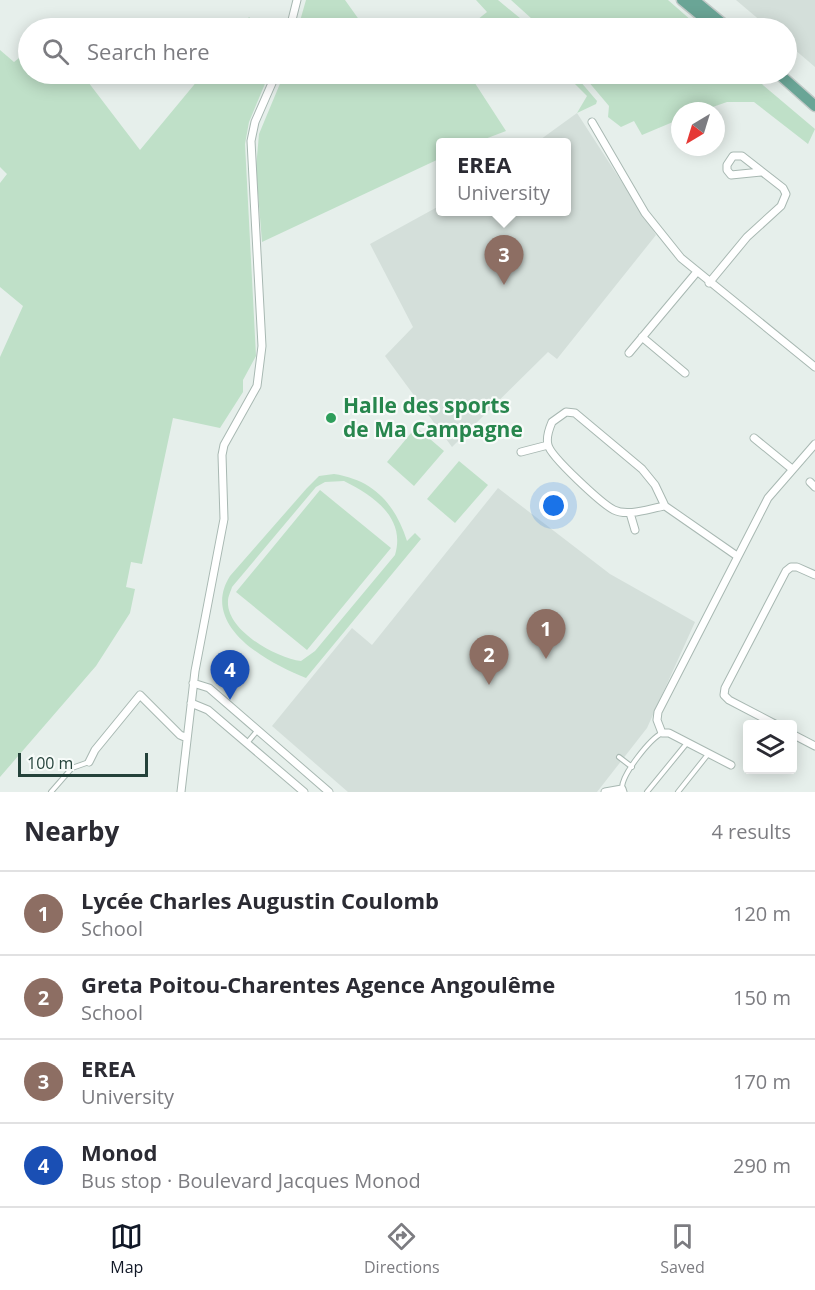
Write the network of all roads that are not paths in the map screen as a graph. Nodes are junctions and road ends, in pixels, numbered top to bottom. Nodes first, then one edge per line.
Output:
1 (297, 0) edge
2 (682, 0) edge
3 (694, 0) edge
4 (292, 18) edge
5 (704, 18) edge
6 (716, 18) edge
7 (272, 84) edge
8 (787, 84) edge
9 (790, 84) edge
10 (797, 91) junction
11 (815, 106) edge
12 (592, 122) dead end
13 (761, 172) junction
14 (696, 273) junction
15 (709, 283) junction
16 (642, 337) junction
17 (629, 353) dead end
18 (815, 367) edge
19 (685, 373) dead end
20 (754, 438) dead end
21 (815, 444) edge
22 (548, 445) junction
23 (521, 452) dead end
24 (792, 469) junction
25 (665, 506) junction
26 (630, 513) junction
27 (635, 530) dead end
28 (737, 556) junction
29 (815, 574) edge
30 (193, 683) junction
31 (191, 703) junction
32 (767, 720) edge
33 (258, 730) junction
34 (662, 733) junction
35 (797, 737) edge
36 (187, 738) junction
37 (688, 742) junction
38 (247, 743) junction
39 (815, 746) edge
40 (708, 753) junction
41 (619, 757) dead end
42 (89, 762) joint
43 (731, 765) dead end
44 (632, 767) junction
45 (623, 790) edge
46 (51, 792) edge
47 (181, 792) edge
48 (304, 792) edge
49 (329, 792) edge
50 (605, 792) edge
51 (647, 792) edge
52 (678, 792) edge

1 - 4 street
2 - 5 main road
3 - 6 main road
7 - 30 street
8 - 10 main road
9 - 10 main road
10 - 11 main road
12 - 14 street
13 - 13 street
13 - 15 street
14 - 15 street
14 - 16 street
15 - 18 street
16 - 17 street
16 - 19 street
20 - 24 street
21 - 24 street
22 - 23 street
22 - 25 street
22 - 26 street
24 - 28 street
25 - 26 street
25 - 28 street
26 - 27 street
28 - 34 street
29 - 32 street
30 - 31 street
30 - 33 street
31 - 36 street
31 - 38 street
33 - 38 lane
33 - 49 street
34 - 37 street
34 - 44 lane
35 - 39 street
36 - 42 street
36 - 47 street
37 - 40 street
37 - 51 lane
38 - 48 street
40 - 43 street
40 - 52 lane
41 - 44 lane
42 - 46 lane
44 - 45 lane
45 - 50 street

